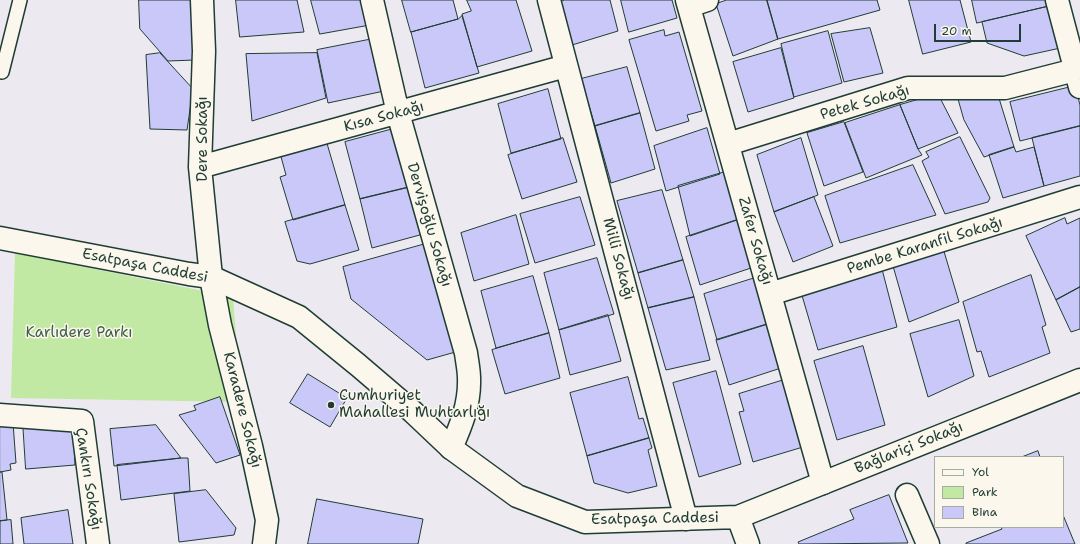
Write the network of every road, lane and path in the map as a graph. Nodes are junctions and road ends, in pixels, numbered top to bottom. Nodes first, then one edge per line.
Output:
1 (20, 0) edge
2 (202, 0) edge
3 (372, 0) edge
4 (549, 0) edge
5 (1057, 0) edge
6 (694, 2) edge
7 (566, 66) junction
8 (0, 71) edge
9 (1078, 78) edge
10 (398, 113) junction
11 (728, 144) junction
12 (200, 166) junction
13 (1080, 197) edge
14 (0, 238) edge
15 (211, 277) junction
16 (770, 294) junction
17 (1080, 380) edge
18 (0, 415) edge
19 (451, 448) junction
20 (823, 483) junction
21 (907, 495) dead end
22 (738, 517) junction
23 (686, 519) junction
24 (98, 544) edge
25 (264, 544) edge
26 (748, 544) edge
27 (928, 544) edge

1 - 8 lane
2 - 12 street, Dere Sokağı
3 - 10 street, Dervişoğlu Sokağı
4 - 7 street, Milli Sokağı
5 - 9 street
6 - 11 street, Zafer Sokağı
7 - 10 street, Kısa Sokağı
7 - 23 street, Milli Sokağı
9 - 11 street, Petek Sokağı
10 - 12 street, Kısa Sokağı
10 - 19 street, Dervişoğlu Sokağı
11 - 16 street, Zafer Sokağı
12 - 15 street, Dere Sokağı
13 - 16 street, Pembe Karanfil Sokağı
14 - 15 street, Esatpaşa Caddesi
15 - 19 street, Esatpaşa Caddesi
15 - 25 street, Karadere Sokağı
16 - 20 street, Zafer Sokağı
17 - 20 street, Bağlariçi Sokağı
18 - 24 street, Çankırı Sokağı
19 - 23 street, Esatpaşa Caddesi
20 - 22 street, Bağlariçi Sokağı
21 - 27 street
22 - 23 street, Esatpaşa Caddesi
22 - 26 street, Esatpaşa Caddesi

